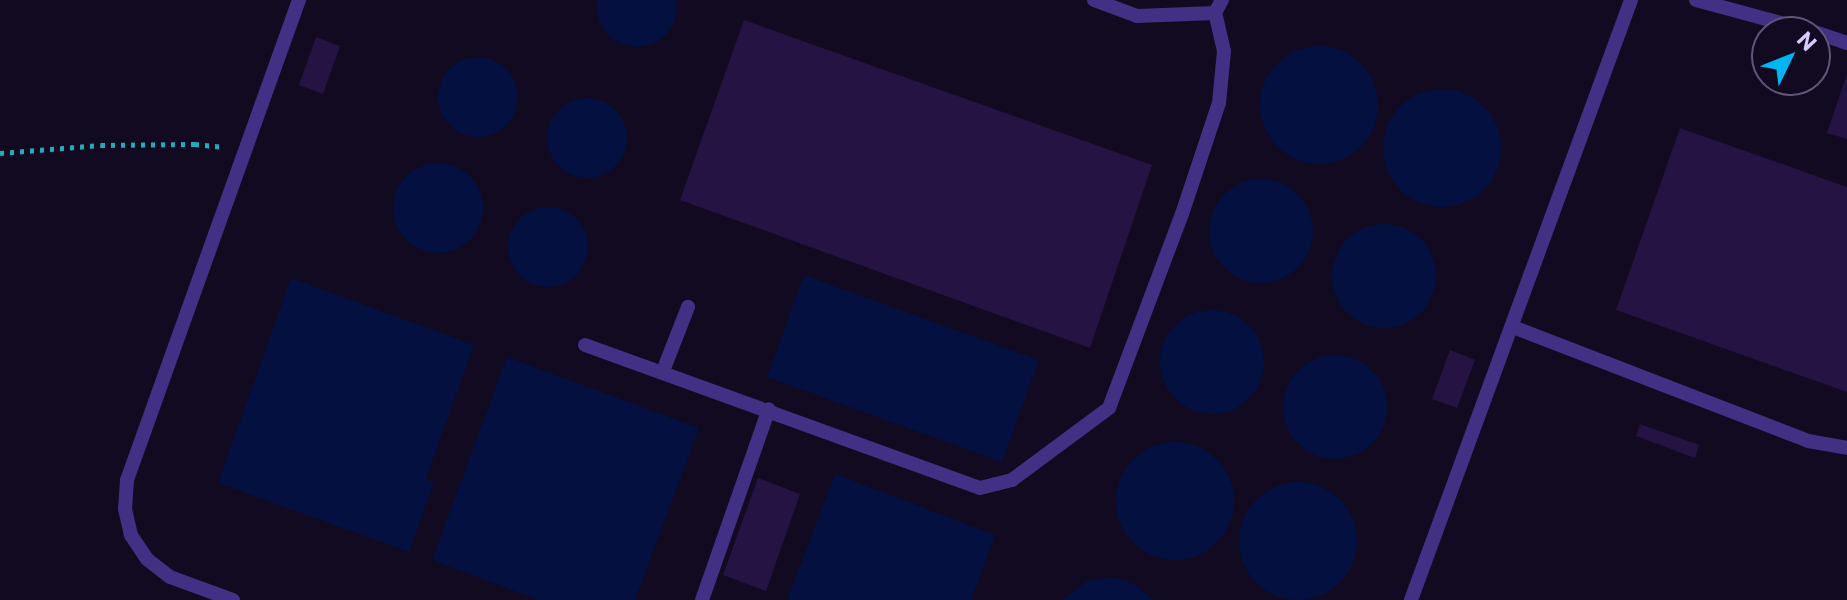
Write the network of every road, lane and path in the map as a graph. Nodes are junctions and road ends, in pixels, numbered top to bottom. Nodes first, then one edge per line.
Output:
1 (299, 0) edge
2 (1094, 0) edge
3 (1631, 0) edge
4 (1696, 0) edge
5 (1218, 7) edge
6 (1755, 16) edge
7 (245, 150) junction
8 (0, 153) edge
9 (688, 307) dead end
10 (1513, 327) junction
11 (585, 345) dead end
12 (663, 371) junction
13 (769, 409) junction
14 (1847, 448) edge
15 (233, 600) edge
16 (702, 600) edge
17 (1411, 600) edge

1 - 7 lane
2 - 5 lane
3 - 10 lane
4 - 6 lane
5 - 13 lane
7 - 8 path
7 - 15 lane
9 - 12 lane
10 - 14 lane
10 - 17 lane
11 - 12 lane
12 - 13 lane
13 - 16 lane

